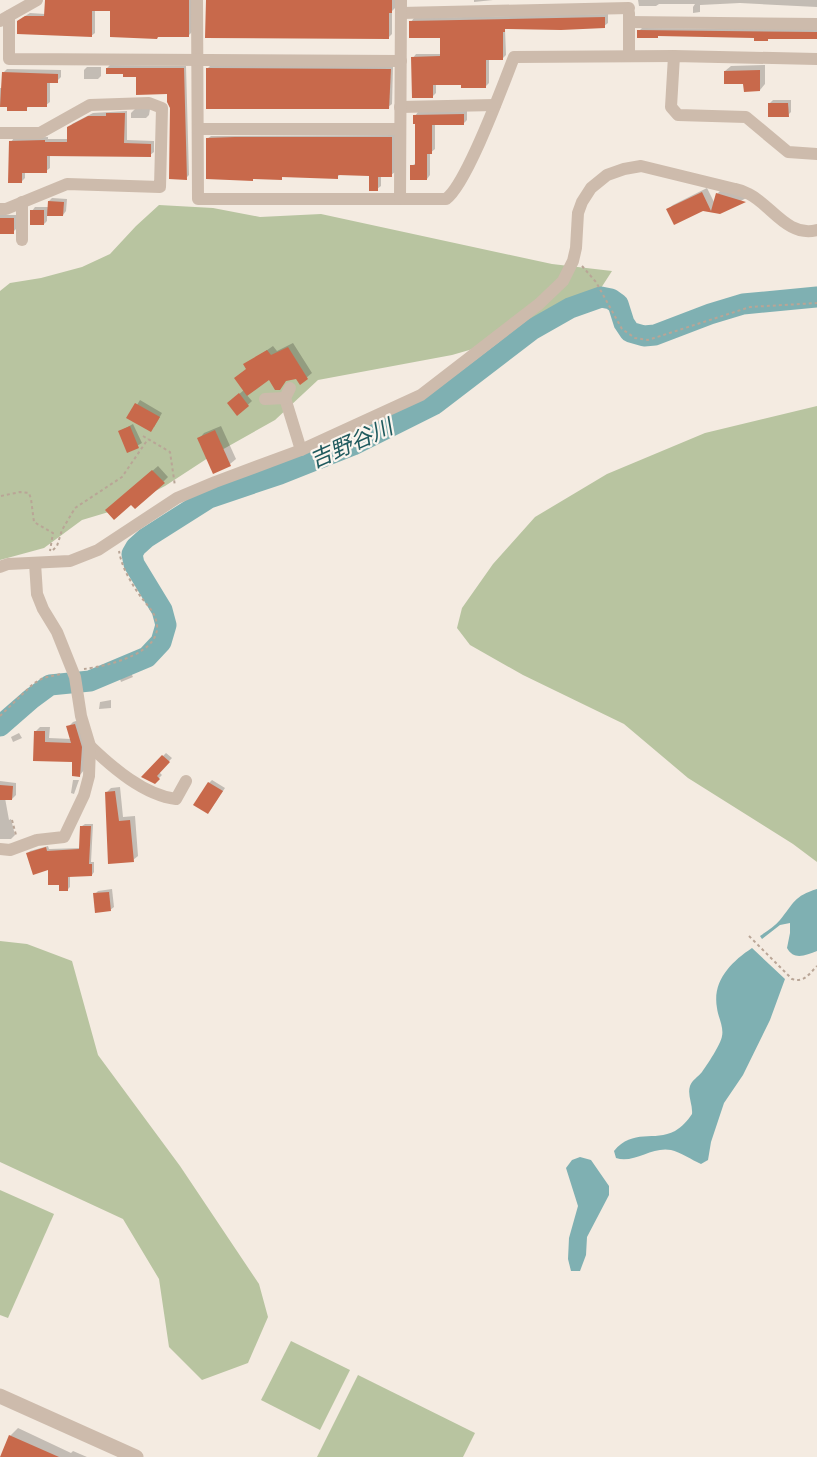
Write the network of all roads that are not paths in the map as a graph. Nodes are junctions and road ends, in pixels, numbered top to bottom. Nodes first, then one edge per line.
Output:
1 (37, 0) edge
2 (197, 0) edge
3 (401, 0) edge
4 (629, 4) edge
5 (401, 13) junction
6 (5, 19) edge
7 (629, 21) junction
8 (817, 24) edge
9 (629, 56) junction
10 (674, 56) junction
11 (817, 58) edge
12 (198, 59) junction
13 (401, 61) junction
14 (495, 105) junction
15 (400, 107) junction
16 (198, 129) junction
17 (400, 129) junction
18 (0, 133) edge
19 (817, 154) edge
20 (400, 199) junction
21 (22, 202) junction
22 (0, 209) edge
23 (817, 230) edge
24 (22, 240) dead end
25 (265, 399) dead end
26 (301, 450) junction
27 (37, 563) junction
28 (0, 567) edge
29 (90, 746) junction
30 (186, 781) dead end
31 (0, 849) edge
32 (0, 1396) edge
33 (135, 1457) edge

1 - 6 street
2 - 12 street
3 - 5 street
4 - 5 street
4 - 7 street
5 - 13 street
6 - 12 street
7 - 8 street
7 - 9 street
9 - 10 street
9 - 14 street
10 - 11 street
10 - 19 street
12 - 13 street
12 - 16 street
13 - 15 street
14 - 15 street
14 - 20 street
15 - 17 street
16 - 17 street
16 - 20 street
17 - 20 street
18 - 21 street
21 - 22 street
21 - 24 street
23 - 26 street
25 - 26 street
26 - 27 street
27 - 28 street
27 - 29 street
29 - 30 street
29 - 31 street
32 - 33 street

